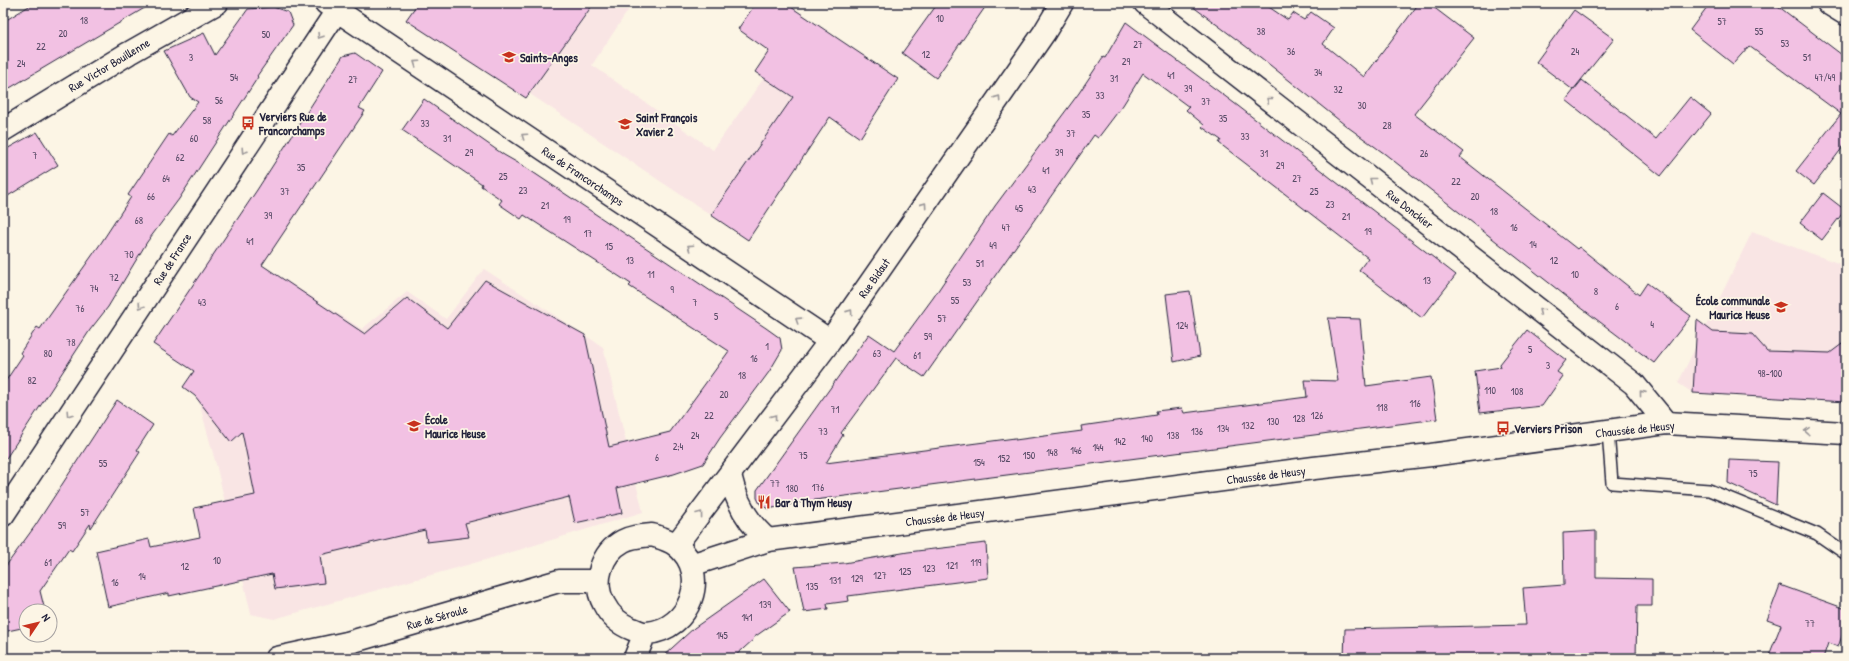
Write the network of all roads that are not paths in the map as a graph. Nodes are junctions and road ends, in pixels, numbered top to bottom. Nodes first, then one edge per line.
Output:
1 (216, 3) edge
2 (1062, 3) edge
3 (1145, 3) edge
4 (1828, 3) edge
5 (335, 5) edge
6 (1846, 14) edge
7 (3, 130) edge
8 (830, 341) junction
9 (1666, 423) junction
10 (1608, 431) junction
11 (1846, 433) edge
12 (730, 475) junction
13 (3, 515) edge
14 (768, 540) junction
15 (676, 545) junction
16 (1846, 554) edge
17 (691, 565) junction
18 (597, 581) junction
19 (646, 634) junction
20 (277, 658) edge
21 (635, 658) edge

1 - 7 street, Rue Victor Bouillenne
8 -> 2 street, Rue Bidaut
9 -> 3 street, Rue Donckier
4 - 6 street
8 -> 5 street, Rue de Francorchamps
5 -> 13 street, Rue de France
12 -> 8 street, Rue Bidaut
9 - 10 street, Chaussée de Heusy
11 -> 9 street, Chaussée de Heusy
10 - 14 street, Chaussée de Heusy
10 - 16 lane
12 - 14 street
15 -> 12 street, Rue Bidaut
14 - 17 street, Chaussée de Heusy
15 - 17 street
15 - 18 street
17 - 19 street
18 - 19 street
18 - 20 street, Rue de Séroule
19 - 21 street

